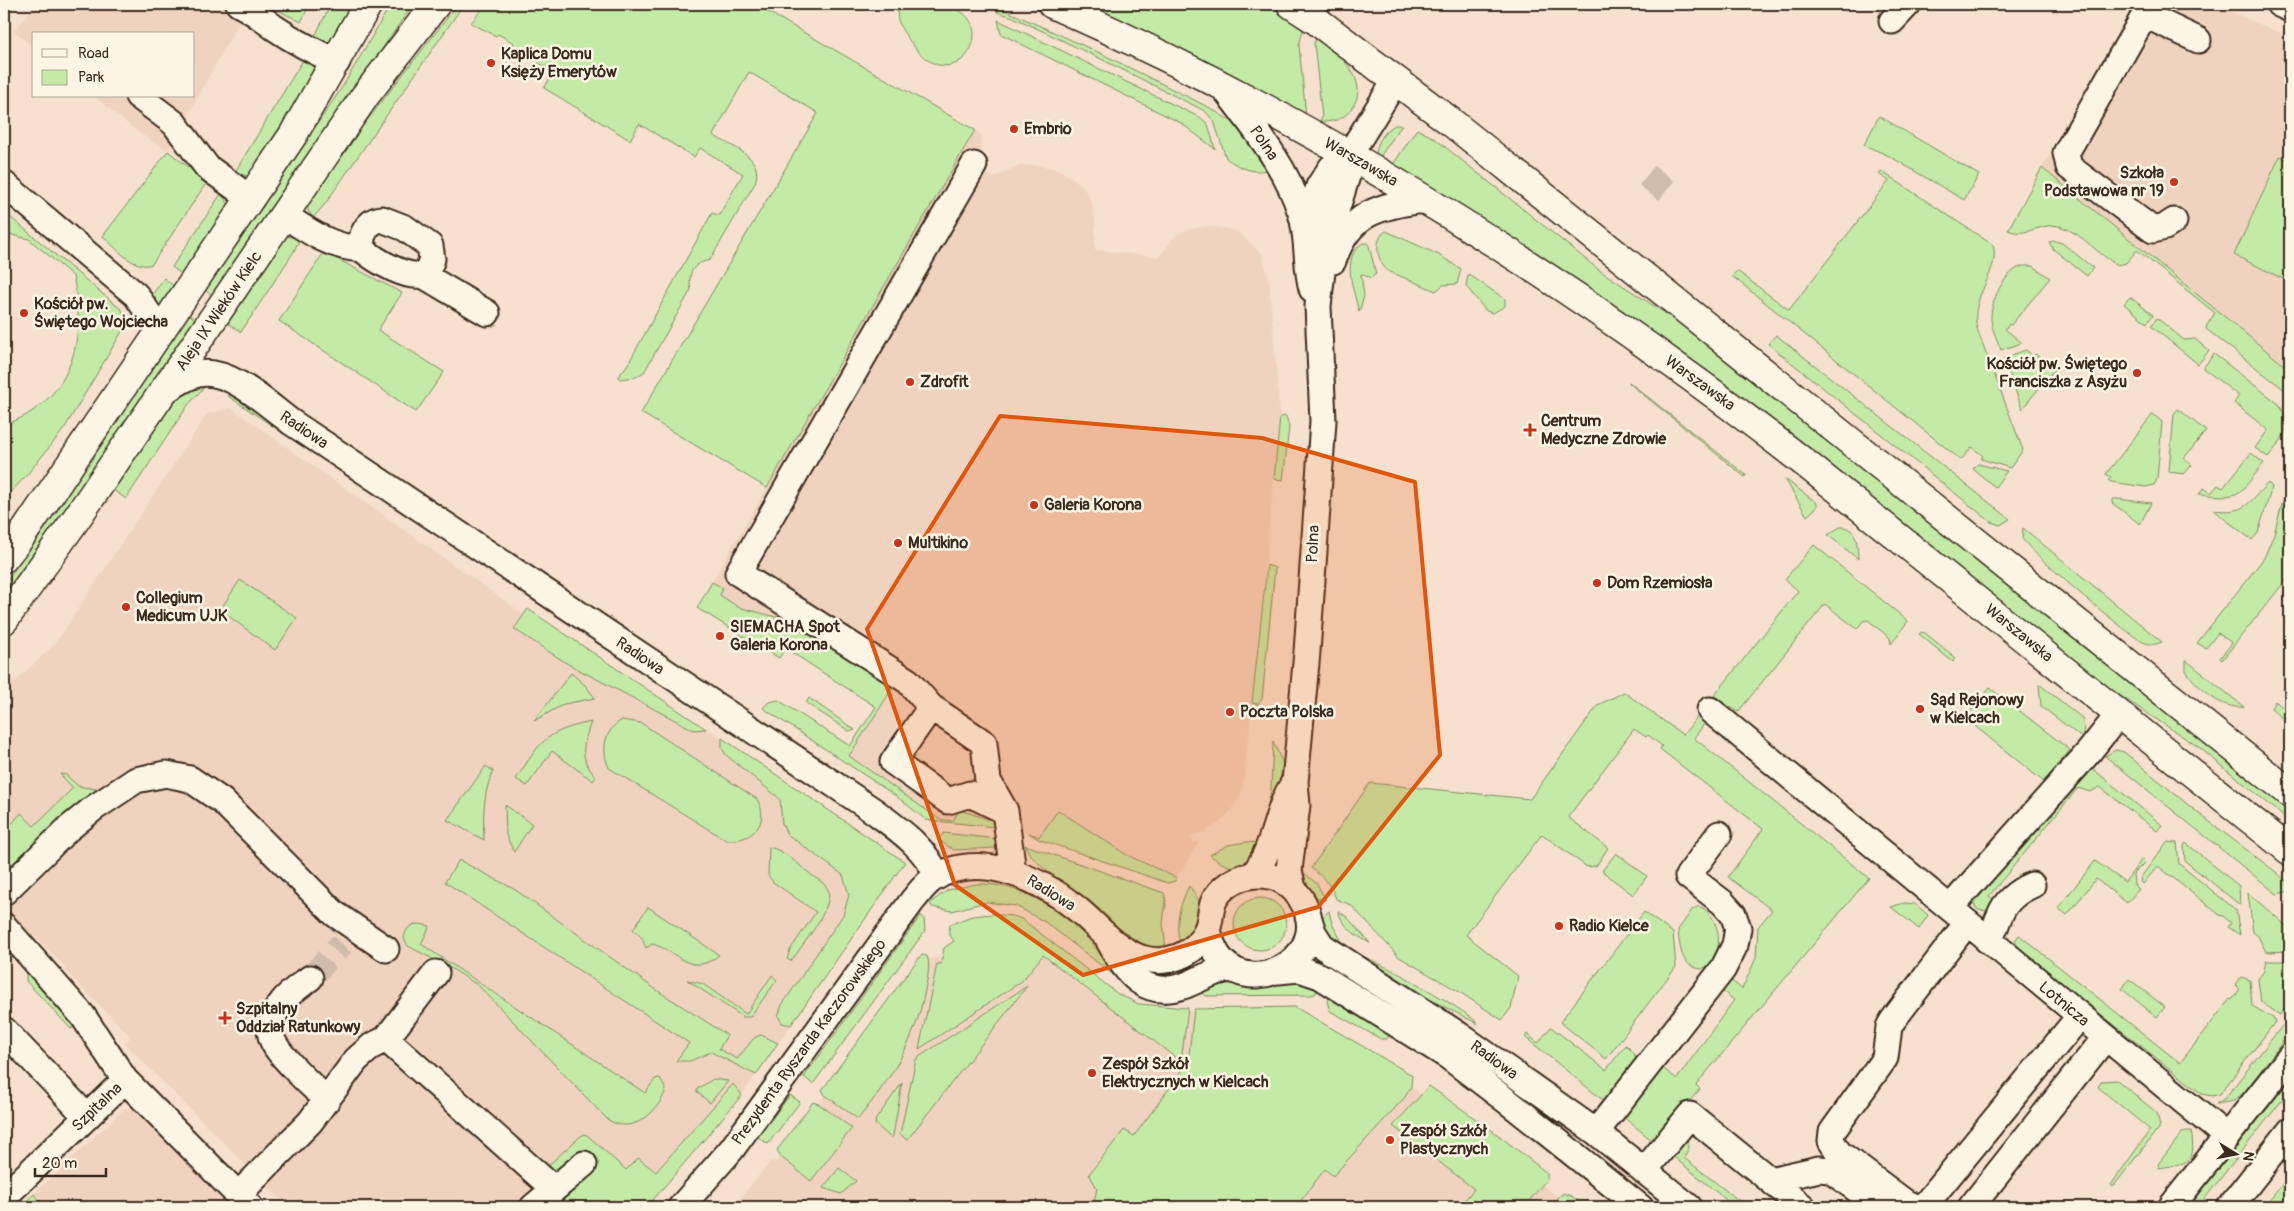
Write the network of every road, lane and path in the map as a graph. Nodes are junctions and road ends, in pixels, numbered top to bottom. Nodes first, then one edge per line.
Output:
1 (239, 4) edge
2 (368, 4) edge
3 (436, 4) edge
4 (1052, 4) edge
5 (1291, 4) edge
6 (2278, 4) edge
7 (2290, 9) edge
8 (2148, 10) edge
9 (2198, 40) dead end
10 (336, 62) junction
11 (1396, 80) junction
12 (1224, 88) junction
13 (141, 98) edge
14 (1349, 155) junction
15 (974, 166) dead end
16 (4, 184) edge
17 (251, 199) junction
18 (1426, 200) junction
19 (284, 215) junction
20 (2174, 221) dead end
21 (1306, 231) junction
22 (362, 249) junction
23 (423, 275) junction
24 (1318, 306) junction
25 (487, 313) dead end
26 (161, 332) junction
27 (164, 391) junction
28 (4, 558) edge
29 (4, 620) edge
30 (931, 707) junction
31 (1710, 710) dead end
32 (2119, 714) junction
33 (1295, 782) junction
34 (2290, 793) edge
35 (1006, 811) junction
36 (1719, 834) dead end
37 (2290, 850) edge
38 (1013, 872) junction
39 (1254, 875) junction
40 (937, 876) junction
41 (1293, 889) junction
42 (4, 892) edge
43 (1306, 911) junction
44 (1958, 916) junction
45 (4, 926) edge
46 (1208, 928) junction
47 (1106, 937) junction
48 (386, 949) dead end
49 (1233, 969) junction
50 (1278, 971) junction
51 (436, 973) dead end
52 (310, 978) tunnel mouth
53 (2079, 1016) junction
54 (4, 1030) edge
55 (2105, 1038) junction
56 (386, 1039) junction
57 (2290, 1056) edge
58 (126, 1080) junction
59 (327, 1100) junction
60 (87, 1117) junction
61 (2290, 1131) edge
62 (1596, 1132) junction
63 (2227, 1137) junction
64 (584, 1164) dead end
65 (1644, 1171) junction
66 (1770, 1180) junction
67 (554, 1188) junction
68 (4, 1197) edge
69 (244, 1201) edge
70 (533, 1207) edge
71 (681, 1207) edge
72 (1640, 1207) edge
73 (1689, 1207) edge
74 (1804, 1207) edge
75 (1881, 1207) edge
76 (1971, 1207) edge
77 (2171, 1207) edge
78 (2230, 1207) edge

1 - 10 street
2 - 10 main road
3 - 19 main road, Aleja IX Wieków Kielc
4 - 12 main road, Warszawska
5 - 11 main road
6 - 7 street
8 - 9 street
8 - 20 street
10 - 17 main road
11 - 14 street, Polna
11 - 34 main road
12 - 14 main road, Warszawska
12 - 21 street, Polna
13 - 17 street
14 - 18 main road, Warszawska
14 - 21 street, Polna
14 - 24 street, Polna
15 - 30 street
16 - 26 street
17 - 26 main road
18 - 24 street, Polna
18 - 32 main road, Warszawska
19 - 22 street
19 - 27 main road, Aleja IX Wieków Kielc
21 - 24 street, Polna
22 - 23 street
22 - 23 street
23 - 25 street
24 - 33 street, Polna
26 - 28 main road
27 - 29 main road, Aleja IX Wieków Kielc
27 - 40 street, Radiowa
30 - 35 street
30 - 35 street
31 - 44 street, Lotnicza
32 - 37 main road, Warszawska
32 - 44 street
33 - 39 street, Polna
33 - 41 street, Polna
35 - 38 street
36 - 62 street
38 - 40 street, Radiowa
38 - 47 street, Radiowa
39 - 41 street
39 - 46 street
40 - 71 street, Prezydenta Ryszarda Kaczorowskiego
41 - 43 street
42 - 48 street
43 - 50 street
43 - 62 street, Radiowa
44 - 53 street, Lotnicza
44 - 53 street
45 - 58 street
46 - 47 street, Radiowa
46 - 49 street
47 - 49 street, Radiowa
49 - 50 street
50 - 72 street, Radiowa
51 - 56 street
52 - 59 street
53 - 55 street, Lotnicza
54 - 60 street
55 - 63 street, Lotnicza
55 - 76 street
56 - 59 street
56 - 67 street
57 - 63 street
58 - 60 street, Szpitalna
58 - 69 street
59 - 69 street
60 - 68 street, Szpitalna
61 - 78 street
62 - 65 street, Radiowa
63 - 77 street
64 - 67 street
65 - 66 street
65 - 73 street, Radiowa
66 - 74 street
66 - 75 street
67 - 70 street

